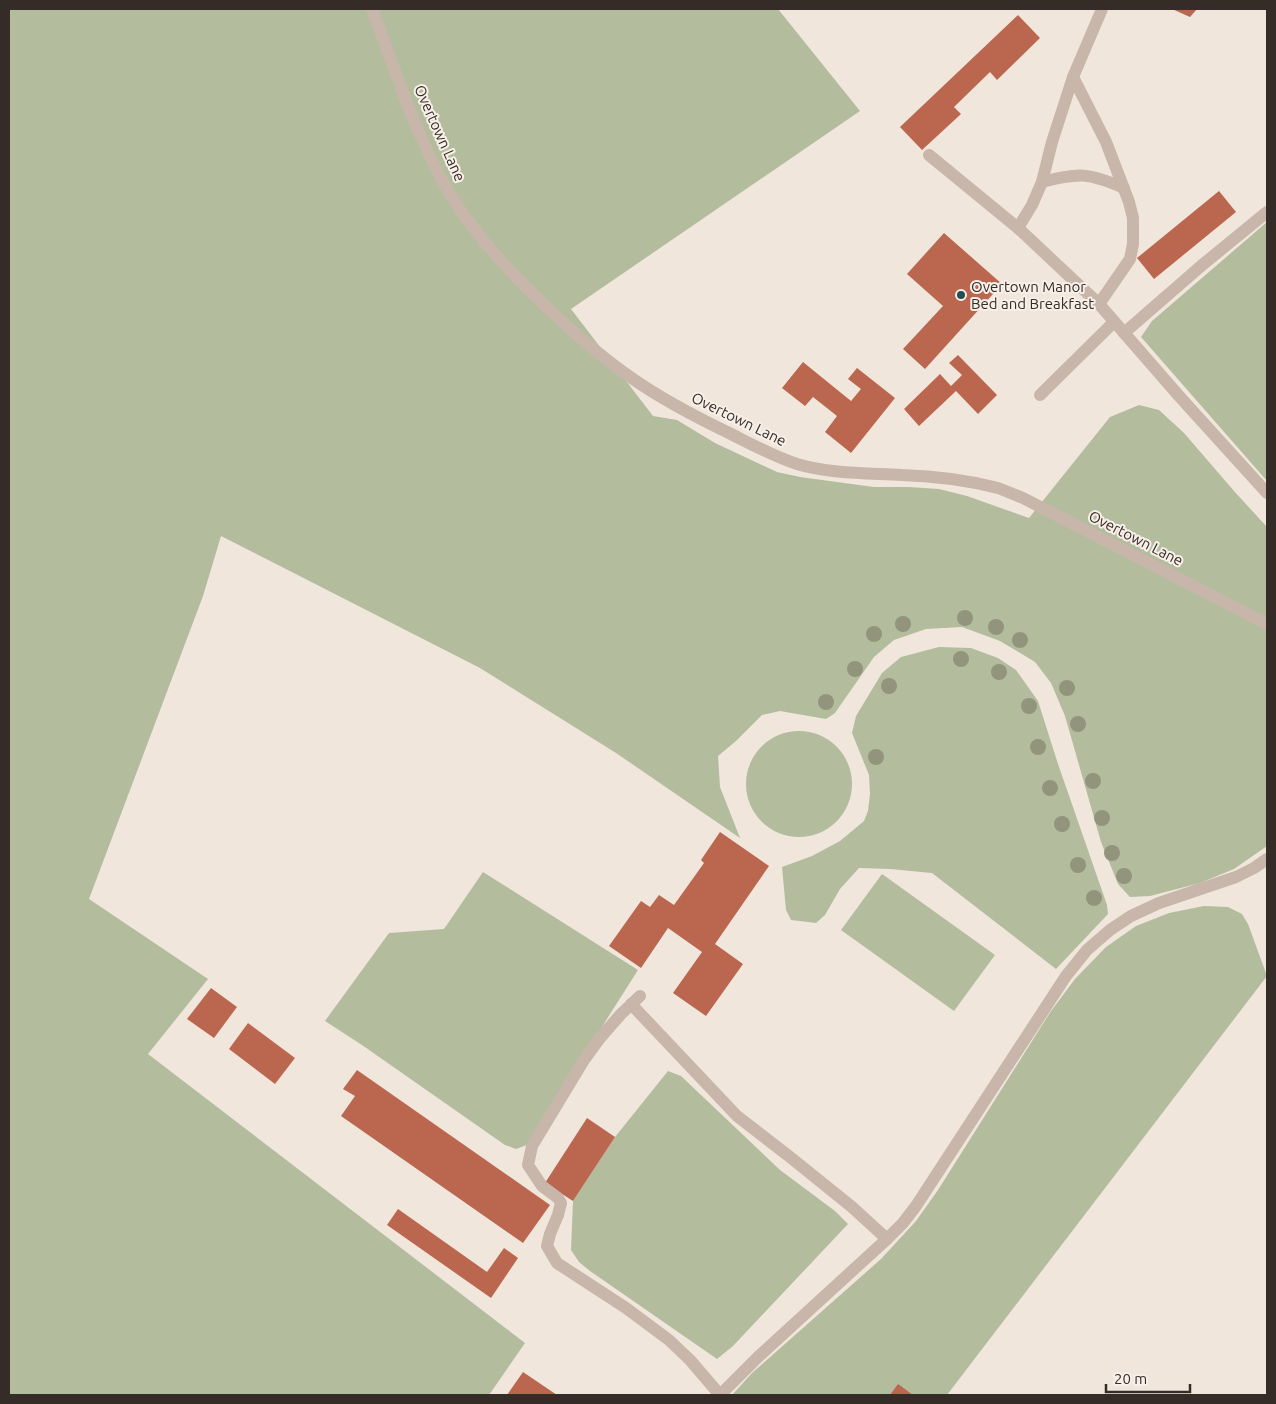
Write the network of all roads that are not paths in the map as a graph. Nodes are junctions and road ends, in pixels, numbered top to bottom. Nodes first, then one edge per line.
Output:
1 (372, 9) edge
2 (1102, 9) edge
3 (1073, 78) junction
4 (929, 155) dead end
5 (1042, 182) junction
6 (1124, 188) junction
7 (1267, 212) edge
8 (1018, 228) junction
9 (1099, 304) junction
10 (1114, 322) junction
11 (1124, 333) junction
12 (1040, 395) dead end
13 (1267, 493) edge
14 (1267, 624) edge
15 (1267, 859) edge
16 (888, 1239) junction
17 (720, 1395) edge

1 - 14 street, Overtown Lane
2 - 3 street
3 - 5 street
3 - 6 street
4 - 8 street
5 - 6 street
5 - 8 street
6 - 9 street
7 - 11 street
8 - 9 street
9 - 10 street
10 - 11 street
10 - 12 street
11 - 13 street
15 - 16 street
16 - 17 street
16 - 17 street

